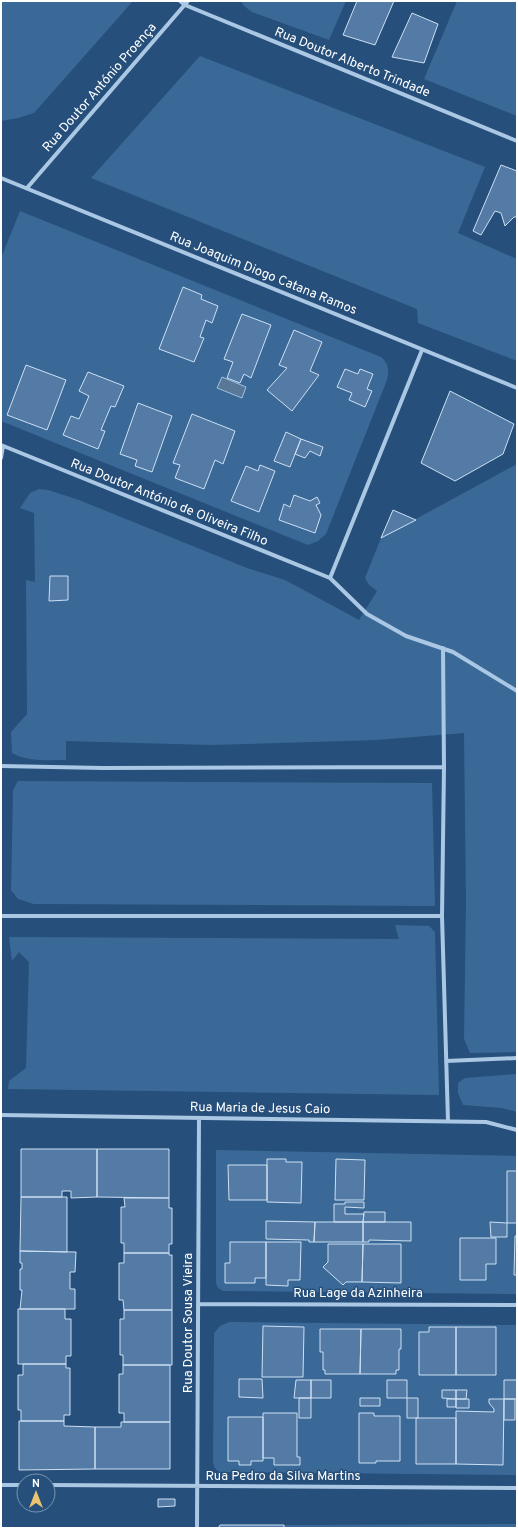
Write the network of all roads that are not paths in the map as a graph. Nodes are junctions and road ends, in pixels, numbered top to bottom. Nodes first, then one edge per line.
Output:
1 (180, 1) edge
2 (188, 1) edge
3 (184, 5) junction
4 (517, 141) edge
5 (1, 178) edge
6 (27, 188) junction
7 (422, 350) junction
8 (517, 388) edge
9 (2, 446) edge
10 (1, 458) edge
11 (330, 578) junction
12 (443, 648) junction
13 (517, 691) edge
14 (1, 766) edge
15 (444, 767) junction
16 (1, 916) edge
17 (442, 916) junction
18 (517, 1058) edge
19 (446, 1061) junction
20 (1, 1115) edge
21 (200, 1118) junction
22 (448, 1121) junction
23 (517, 1130) edge
24 (199, 1304) junction
25 (517, 1305) edge
26 (1, 1485) edge
27 (16, 1485) edge
28 (56, 1485) edge
29 (197, 1486) junction
30 (517, 1488) edge
31 (196, 1528) edge

1 - 3 street, Rua Doutor Alberto Trindade
2 - 3 street, Rua Doutor António Proença
3 - 4 street, Rua Doutor Alberto Trindade
3 - 6 street, Rua Doutor António Proença
5 - 6 street, Rua Joaquim Diogo Catana Ramos
6 - 7 street, Rua Joaquim Diogo Catana Ramos
7 - 8 street, Rua Joaquim Diogo Catana Ramos
7 - 11 street
9 - 10 street
9 - 11 street, Rua Doutor António de Oliveira Filho
11 - 12 street
12 - 13 street
12 - 15 street
14 - 15 street
15 - 17 street
16 - 17 street
17 - 19 street
18 - 19 street
19 - 22 street
20 - 21 street, Rua Maria de Jesus Caio
21 - 22 street, Rua Maria de Jesus Caio
21 - 24 street, Rua Doutor Sousa Vieira
22 - 23 street, Rua Maria de Jesus Caio
24 - 25 street, Rua Lage da Azinheira
24 - 29 street, Rua Doutor Sousa Vieira
26 - 27 street
28 - 29 street, Rua Pedro da Silva Martins
29 - 30 street, Rua Pedro da Silva Martins
29 - 31 street, Rua Doutor Sousa Vieira

